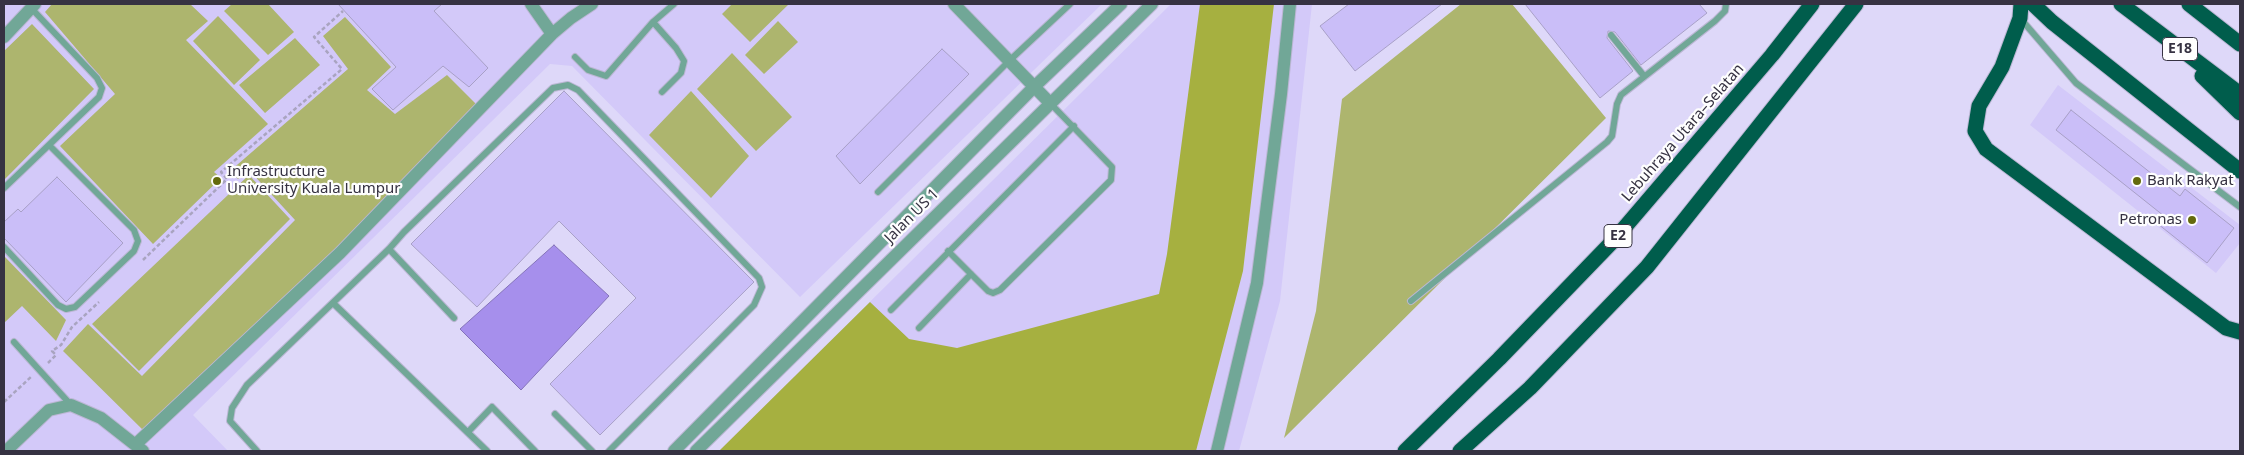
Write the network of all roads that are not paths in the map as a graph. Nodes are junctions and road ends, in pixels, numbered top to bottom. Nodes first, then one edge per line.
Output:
1 (531, 4) edge
2 (592, 4) edge
3 (674, 4) edge
4 (954, 4) edge
5 (1070, 4) edge
6 (1121, 4) edge
7 (1152, 4) edge
8 (1290, 4) edge
9 (1726, 4) edge
10 (1812, 4) edge
11 (1856, 4) edge
12 (2033, 4) edge
13 (2121, 4) edge
14 (2189, 4) edge
15 (33, 6) edge
16 (2020, 11) edge
17 (653, 22) junction
18 (2153, 29) junction
19 (552, 34) junction
20 (1611, 35) dead end
21 (4, 37) edge
22 (2240, 44) edge
23 (575, 57) dead end
24 (1009, 61) junction
25 (1644, 76) junction
26 (1034, 87) junction
27 (662, 92) dead end
28 (2240, 94) edge
29 (1049, 102) junction
30 (2240, 112) edge
31 (1074, 126) junction
32 (49, 145) junction
33 (2240, 171) edge
34 (4, 188) edge
35 (878, 192) dead end
36 (2240, 207) edge
37 (4, 247) edge
38 (389, 249) junction
39 (948, 251) junction
40 (971, 274) junction
41 (1411, 301) dead end
42 (332, 303) junction
43 (891, 310) dead end
44 (454, 318) dead end
45 (919, 328) dead end
46 (2240, 332) edge
47 (14, 342) dead end
48 (71, 404) junction
49 (555, 414) dead end
50 (468, 432) junction
51 (140, 448) edge
52 (613, 450) edge
53 (6, 451) edge
54 (257, 451) edge
55 (487, 451) edge
56 (535, 451) edge
57 (592, 451) edge
58 (674, 451) edge
59 (696, 451) edge
60 (1217, 451) edge
61 (1405, 451) edge
62 (1460, 451) edge

1 - 19 street
2 - 19 street
3 - 17 lane
4 - 24 street
5 - 24 lane
6 - 26 street, Jalan US 1
7 - 29 street, Jalan US 1
8 - 60 street
9 - 25 lane
10 - 61 highway, Lebuhraya Utara–Selatan / E2
11 - 62 highway
12 - 33 highway
13 - 18 highway, E18
14 - 22 highway, E18
15 - 21 street
15 - 32 lane
16 - 36 lane
16 - 46 highway
17 - 23 lane
17 - 27 lane
18 - 28 highway, E18
18 - 30 highway
19 - 51 street
20 - 25 lane
24 - 26 street
24 - 35 lane
25 - 41 lane
26 - 29 street
26 - 58 street, Jalan US 1
29 - 31 lane
29 - 59 street, Jalan US 1
31 - 39 lane
31 - 40 lane
32 - 34 lane
32 - 37 lane
38 - 42 lane
38 - 44 lane
38 - 52 lane
39 - 40 lane
39 - 43 lane
40 - 45 lane
42 - 50 lane
42 - 54 lane
47 - 48 lane
48 - 51 street
48 - 53 street
49 - 57 lane
50 - 55 lane
50 - 56 lane

